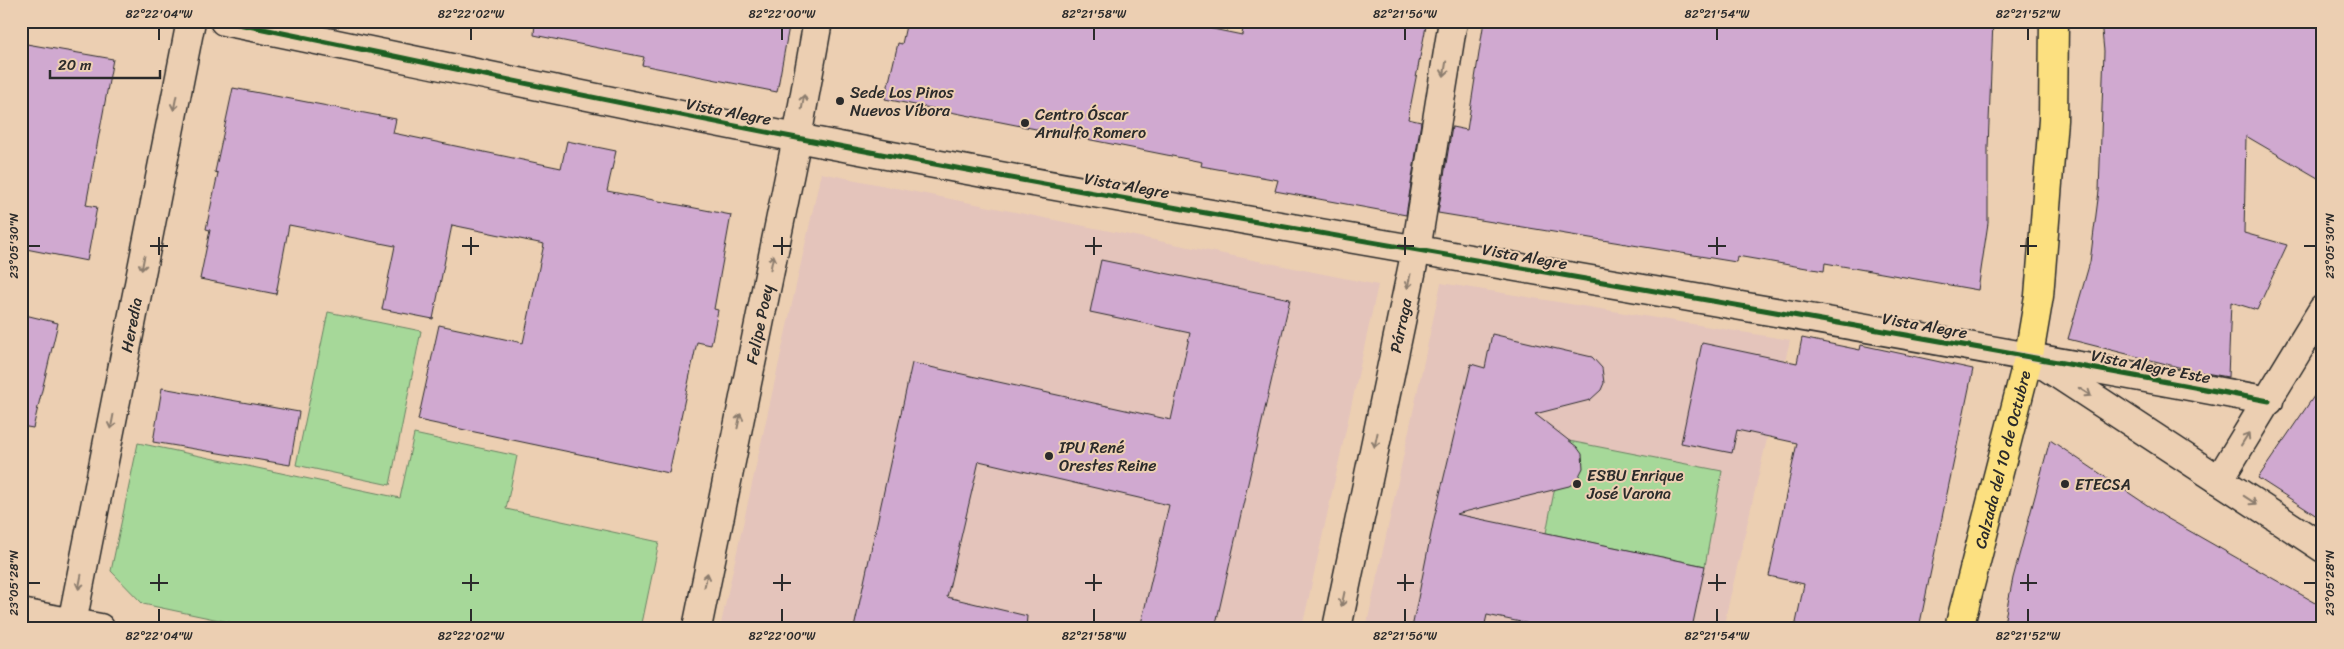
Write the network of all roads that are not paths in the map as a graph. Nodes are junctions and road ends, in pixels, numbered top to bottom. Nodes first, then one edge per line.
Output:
1 (191, 21) edge
2 (224, 21) edge
3 (818, 21) edge
4 (1453, 21) edge
5 (2054, 21) edge
6 (797, 138) junction
7 (1416, 250) junction
8 (2323, 309) edge
9 (2029, 356) junction
10 (2268, 401) junction
11 (2219, 480) junction
12 (2323, 548) edge
13 (21, 612) edge
14 (72, 625) edge
15 (100, 628) edge
16 (696, 628) edge
17 (1337, 628) edge
18 (1959, 628) edge

1 -> 14 street, Heredia
2 - 6 street, Vista Alegre
6 -> 3 street, Felipe Poey
4 -> 7 street, Párraga
5 - 9 main road, Calzada del 10 de Octubre
6 - 7 street, Vista Alegre
16 -> 6 street, Felipe Poey
7 - 9 street, Vista Alegre
7 -> 17 street, Párraga
8 - 10 street
9 - 10 street, Vista Alegre Este
9 -> 11 street
9 - 18 main road, Calzada del 10 de Octubre
11 -> 10 street
11 -> 12 street
13 - 14 street
14 - 15 street

